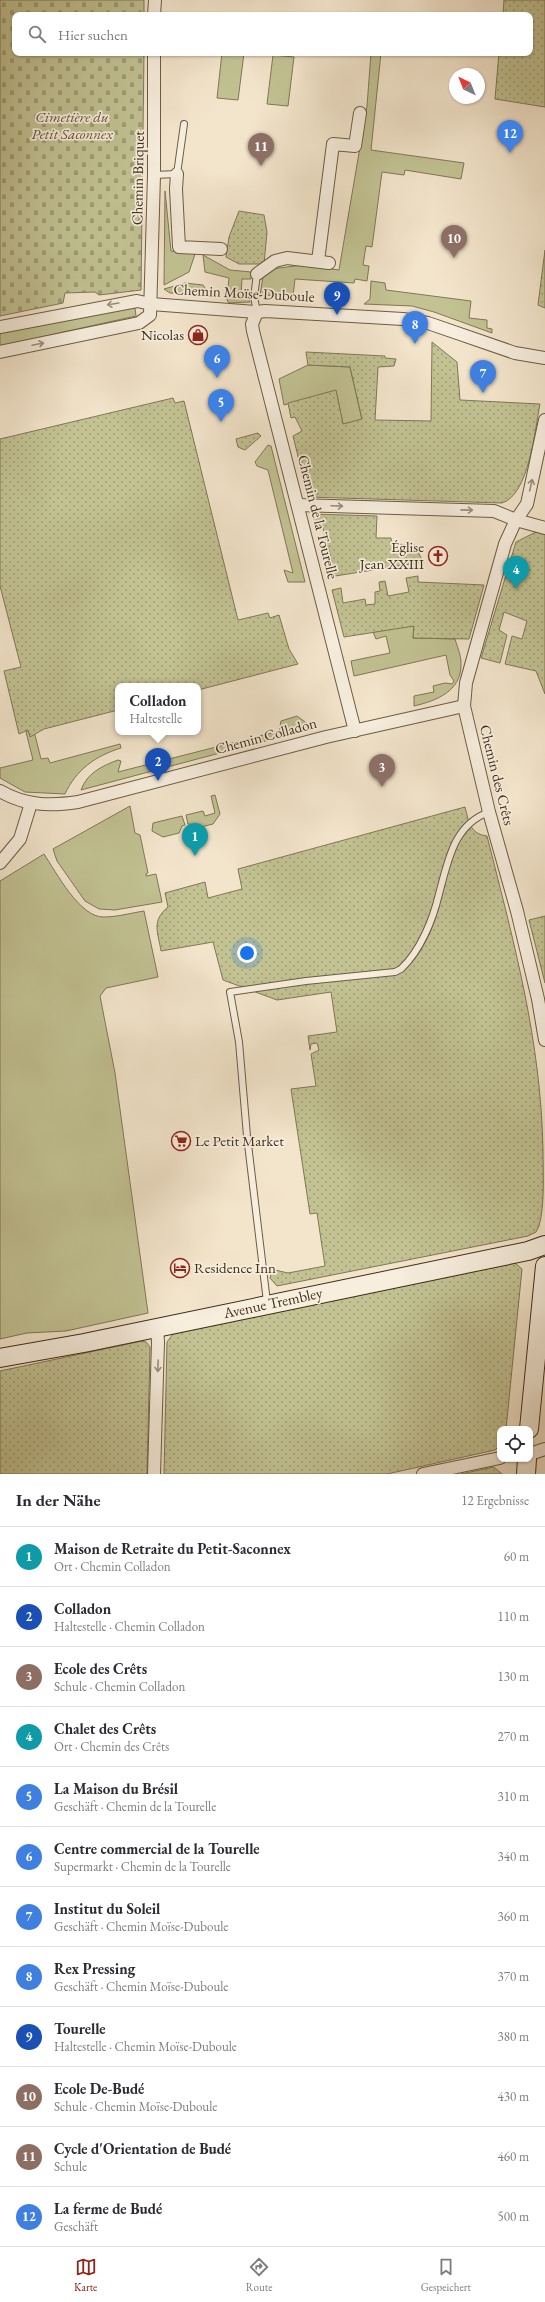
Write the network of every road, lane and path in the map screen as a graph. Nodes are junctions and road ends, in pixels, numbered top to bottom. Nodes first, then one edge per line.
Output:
1 (155, 0) edge
2 (154, 12) edge
3 (154, 56) edge
4 (360, 113) dead end
5 (184, 124) dead end
6 (178, 174) junction
7 (154, 175) junction
8 (220, 249) dead end
9 (257, 274) joint
10 (152, 304) junction
11 (256, 312) junction
12 (0, 327) edge
13 (0, 352) edge
14 (545, 358) edge
15 (545, 420) edge
16 (298, 504) junction
17 (516, 520) junction
18 (545, 528) edge
19 (464, 706) junction
20 (355, 731) junction
21 (0, 791) edge
22 (31, 803) junction
23 (489, 812) junction
24 (0, 863) edge
25 (545, 1040) edge
26 (545, 1245) edge
27 (545, 1266) edge
28 (267, 1304) junction
29 (157, 1328) junction
30 (0, 1358) edge
31 (529, 1426) edge
32 (545, 1449) edge
33 (533, 1453) edge
34 (497, 1459) edge
35 (527, 1462) edge
36 (154, 1474) edge
37 (423, 1474) edge
38 (526, 1474) edge

1 - 2 street
3 - 7 street, Chemin Briquet
4 - 9 street
5 - 6 lane
6 - 7 lane
6 - 8 street
7 - 10 street, Chemin Briquet
9 - 11 lane
10 - 11 street, Chemin Moïse-Duboule
10 -> 12 street, Chemin Moïse-Duboule
13 -> 10 street, Chemin Moïse-Duboule
11 - 14 street, Chemin Moïse-Duboule
11 - 16 street, Chemin de la Tourelle
17 -> 15 street, Chemin des Crêts
16 -> 17 street
16 - 20 street, Chemin de la Tourelle
17 - 18 street
17 - 19 street, Chemin des Crêts
19 - 20 street, Chemin Colladon
19 - 23 street, Chemin des Crêts
20 - 22 street, Chemin Colladon
21 - 22 street, Chemin Colladon
22 - 24 street
23 - 25 street, Chemin des Crêts
23 - 28 lane
26 - 28 street, Avenue Trembley
27 - 31 street
28 - 29 street, Avenue Trembley
29 - 30 street, Avenue Trembley
29 -> 36 street
32 - 33 street
34 - 37 street
35 - 38 street

